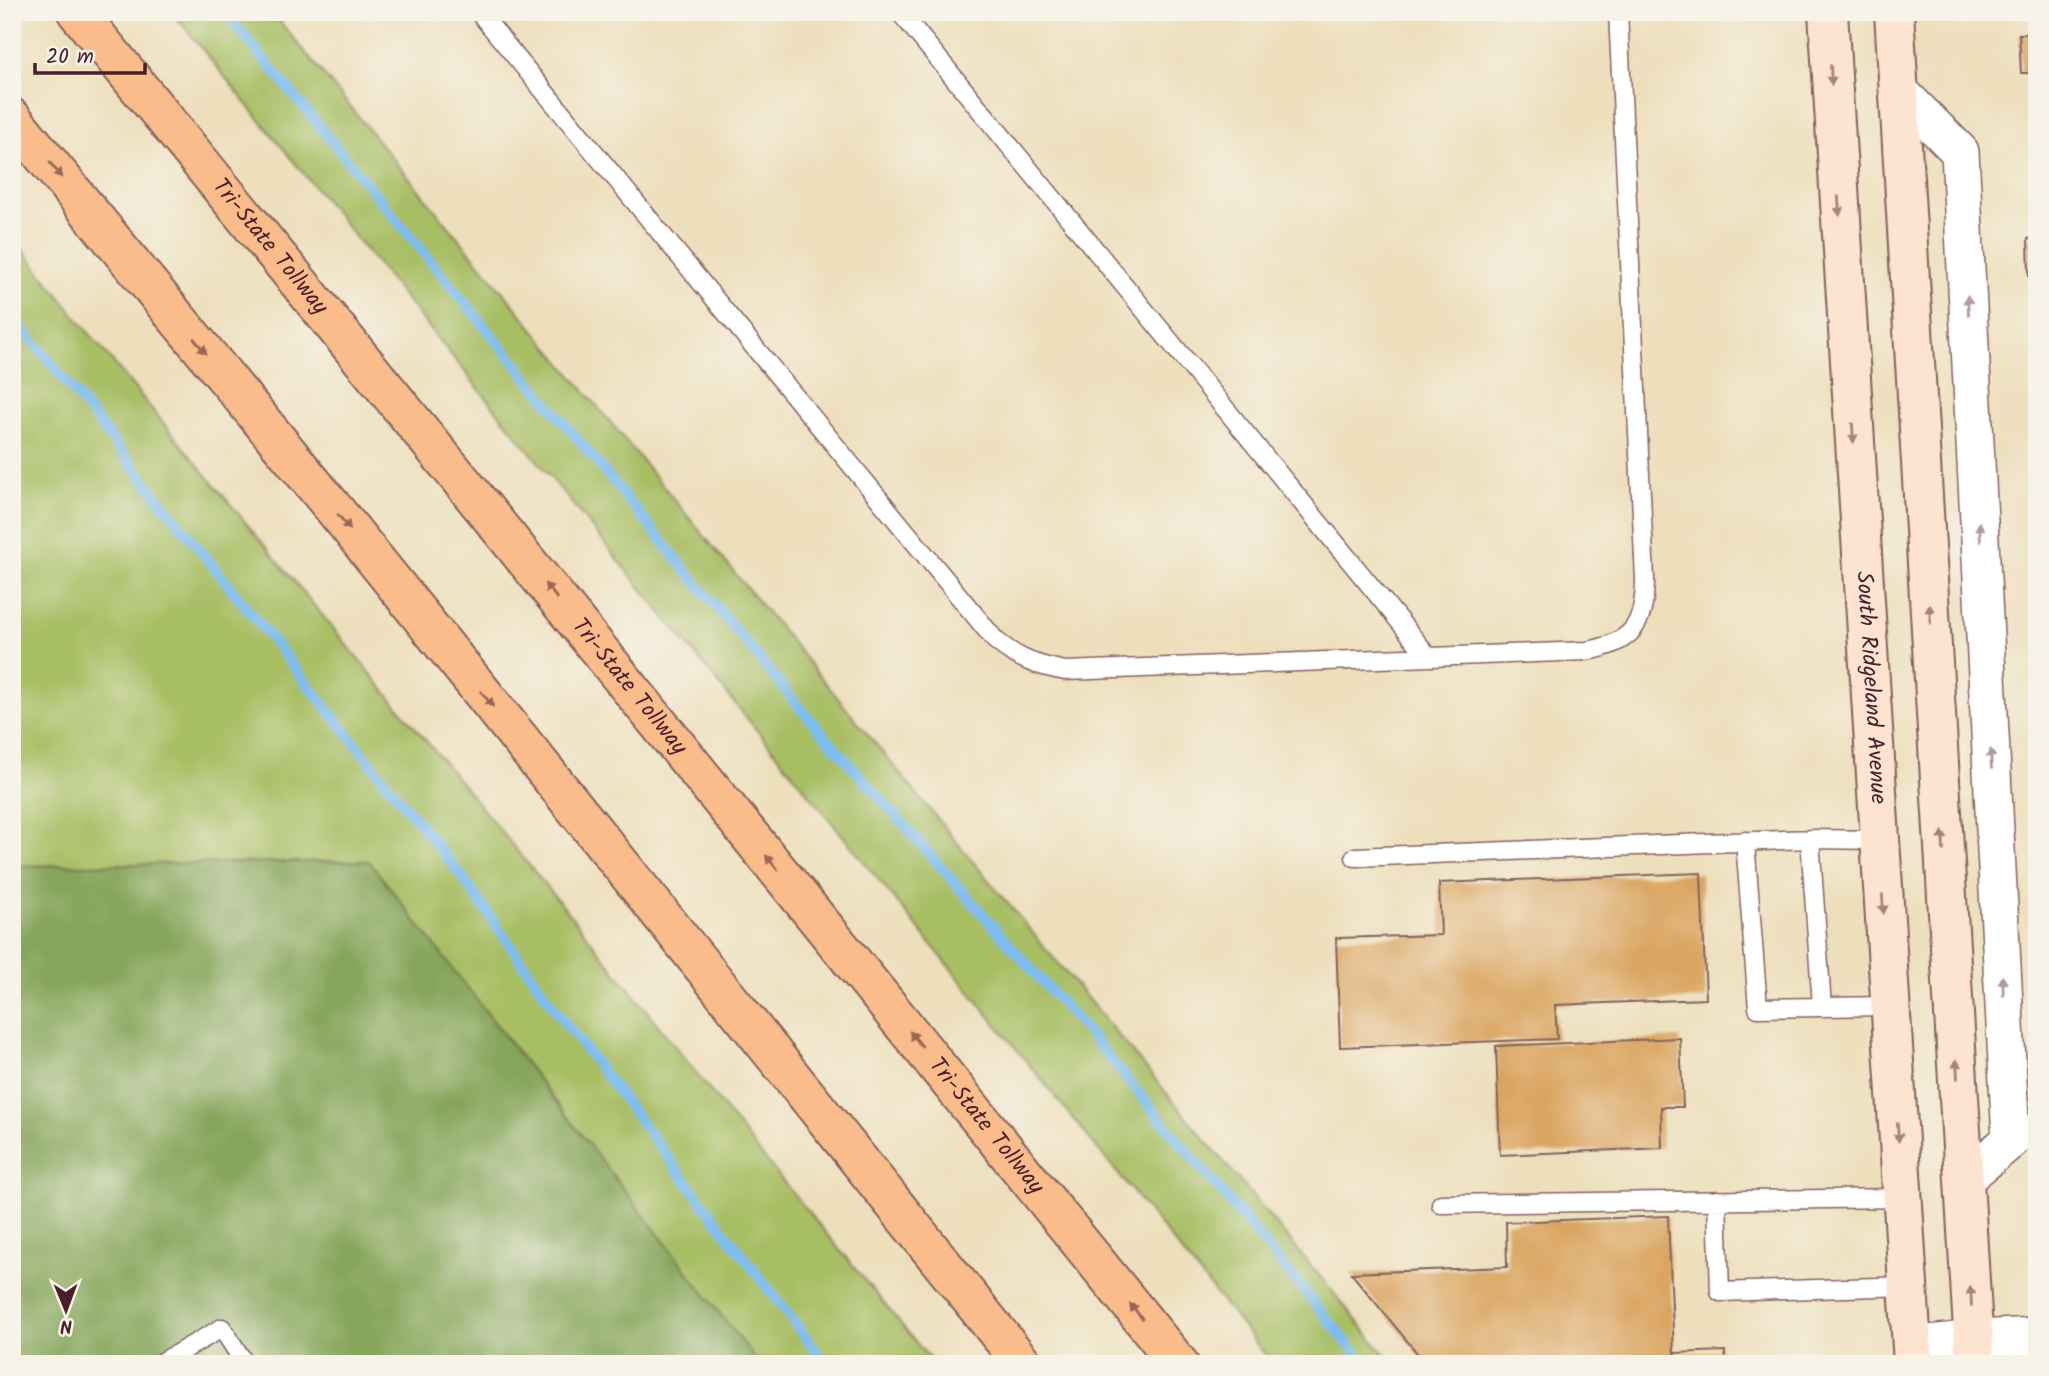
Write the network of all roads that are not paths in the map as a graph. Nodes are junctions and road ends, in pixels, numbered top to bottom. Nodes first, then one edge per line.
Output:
1 (77, 12) edge
2 (479, 12) edge
3 (900, 12) edge
4 (1618, 12) edge
5 (1828, 12) edge
6 (1894, 12) edge
7 (1898, 90) junction
8 (12, 118) edge
9 (1427, 656) junction
10 (1810, 839) junction
11 (1879, 840) junction
12 (1745, 841) junction
13 (1355, 857) dead end
14 (1890, 1006) junction
15 (1822, 1007) junction
16 (1964, 1179) junction
17 (1902, 1198) junction
18 (1717, 1199) junction
19 (1441, 1204) dead end
20 (1908, 1286) junction
21 (2037, 1336) edge
22 (1974, 1351) edge
23 (1912, 1355) edge
24 (159, 1364) edge
25 (245, 1364) edge
26 (1024, 1364) edge
27 (1179, 1364) edge

27 -> 1 highway, Tri-State Tollway
2 - 9 lane
3 - 9 lane
4 - 9 lane
5 -> 11 main road, South Ridgeland Avenue
6 - 7 main road
16 -> 7 main road
16 -> 7 street
8 -> 26 highway
10 - 11 lane
10 - 12 lane
10 - 15 lane
11 -> 14 main road, South Ridgeland Avenue
12 - 13 lane
12 - 15 lane
14 - 15 lane
14 -> 17 main road, South Ridgeland Avenue
22 -> 16 main road
17 - 18 lane
17 - 20 main road, South Ridgeland Avenue
18 - 19 lane
18 - 20 lane
20 - 23 main road, South Ridgeland Avenue
21 - 22 street
22 - 23 street
24 - 25 lane

